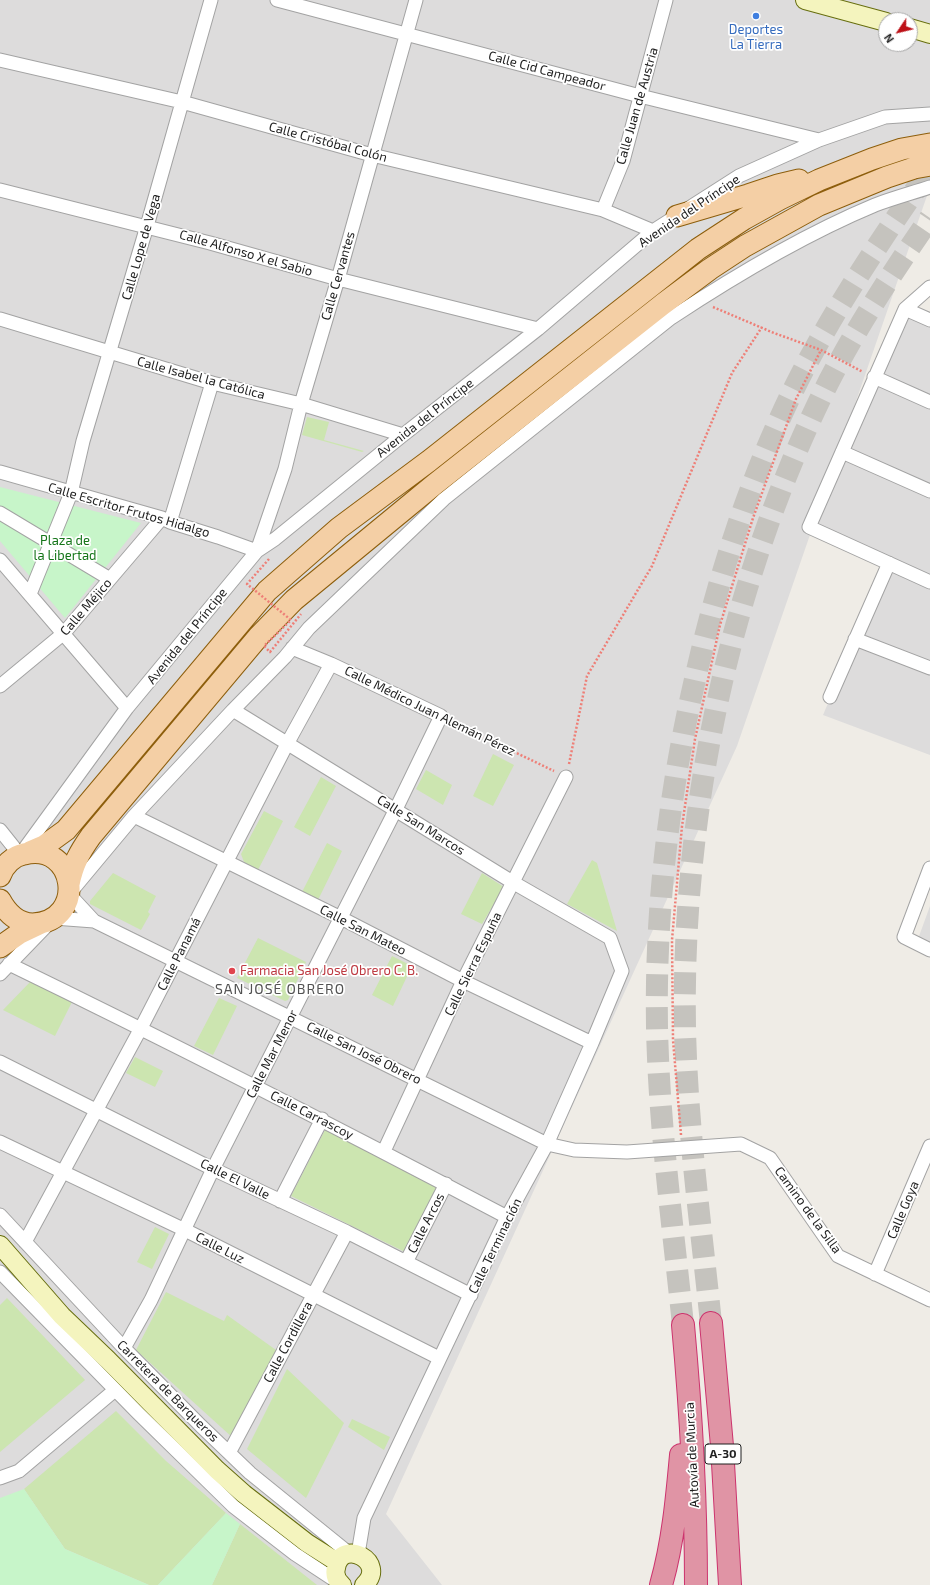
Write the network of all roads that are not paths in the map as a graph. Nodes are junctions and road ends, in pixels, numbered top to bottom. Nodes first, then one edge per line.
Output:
1 (211, 0) edge
2 (277, 0) edge
3 (416, 0) edge
4 (666, 0) edge
5 (815, 1) edge
6 (878, 20) edge
7 (918, 30) edge
8 (408, 34) junction
9 (930, 34) edge
10 (0, 60) edge
11 (640, 96) junction
12 (182, 102) junction
13 (930, 114) edge
14 (819, 140) junction
15 (930, 144) edge
16 (372, 155) junction
17 (930, 166) edge
18 (820, 180) junction
19 (930, 187) edge
20 (0, 190) edge
21 (603, 210) junction
22 (677, 216) junction
23 (147, 226) junction
24 (654, 231) junction
25 (338, 279) junction
26 (930, 287) edge
27 (905, 309) junction
28 (0, 319) edge
29 (930, 320) edge
30 (538, 329) junction
31 (110, 352) junction
32 (874, 377) junction
33 (212, 383) junction
34 (930, 402) edge
35 (301, 404) junction
36 (403, 435) junction
37 (842, 452) junction
38 (0, 472) edge
39 (930, 491) edge
40 (71, 493) junction
41 (0, 513) edge
42 (166, 520) junction
43 (50, 543) junction
44 (257, 551) junction
45 (0, 560) edge
46 (889, 563) junction
47 (110, 579) junction
48 (930, 582) edge
49 (30, 594) junction
50 (64, 633) junction
51 (855, 639) junction
52 (292, 648) junction
53 (330, 664) junction
54 (930, 668) edge
55 (0, 686) edge
56 (830, 697) dead end
57 (127, 708) junction
58 (233, 710) junction
59 (441, 716) joint
60 (287, 744) junction
61 (566, 777) road end
62 (396, 809) junction
63 (134, 816) junction
64 (0, 830) edge
65 (25, 853) junction
66 (227, 862) junction
67 (930, 868) edge
68 (0, 876) edge
69 (514, 882) junction
70 (69, 889) junction
71 (0, 900) edge
72 (341, 918) junction
73 (47, 921) junction
74 (94, 921) junction
75 (610, 938) joint
76 (930, 950) edge
77 (4, 956) edge
78 (175, 960) junction
79 (0, 974) edge
80 (463, 981) junction
81 (291, 1018) junction
82 (141, 1028) junction
83 (592, 1043) junction
84 (0, 1062) edge
85 (418, 1080) junction
86 (255, 1087) junction
87 (97, 1111) junction
88 (322, 1119) junction
89 (0, 1142) edge
90 (547, 1144) junction
91 (930, 1146) edge
92 (682, 1148) joint
93 (384, 1151) junction
94 (213, 1169) junction
95 (64, 1172) junction
96 (446, 1184) junction
97 (280, 1201) junction
98 (0, 1215) edge
99 (507, 1217) junction
100 (185, 1230) junction
101 (347, 1232) junction
102 (25, 1242) junction
103 (0, 1245) edge
104 (406, 1262) junction
105 (0, 1272) edge
106 (875, 1274) junction
107 (471, 1295) junction
108 (313, 1296) junction
109 (930, 1300) edge
110 (711, 1323) tunnel mouth
111 (683, 1326) tunnel mouth
112 (124, 1348) junction
113 (439, 1358) junction
114 (688, 1376) junction
115 (115, 1390) junction
116 (230, 1453) junction
117 (0, 1478) edge
118 (348, 1557) junction
119 (340, 1584) edge
120 (366, 1585) edge
121 (661, 1585) edge
122 (696, 1585) edge
123 (730, 1585) edge

1 - 12 street, Calle Lope de Vega
2 - 8 street, Calle Cid Campeador
3 - 8 street, Calle Cervantes
4 - 11 street, Calle Juan de Austria
5 - 6 main road
7 - 9 main road
8 - 11 street, Calle Cid Campeador
8 - 16 street, Calle Cervantes
10 - 12 street, Calle Cristóbal Colón
11 - 14 street, Calle Cid Campeador
11 - 21 street, Calle Juan de Austria
12 - 16 street, Calle Cristóbal Colón
12 - 23 street, Calle Lope de Vega
13 - 14 street, Avenida del Príncipe
14 - 22 street, Avenida del Príncipe
15 - 18 main road
16 - 21 street, Calle Cristóbal Colón
16 - 25 street, Calle Cervantes
17 - 70 main road
18 - 22 main road
18 - 65 main road
19 - 52 street
20 - 23 street, Calle Alfonso X el Sabio
21 - 24 street, Calle Cristóbal Colón
22 - 24 street, Avenida del Príncipe
23 - 25 street, Calle Alfonso X el Sabio
23 - 31 street, Calle Lope de Vega
24 - 30 street, Avenida del Príncipe
25 - 30 street, Calle Alfonso X el Sabio
25 - 35 street, Calle Cervantes
26 - 27 street
27 - 29 street
27 - 32 street
28 - 31 street, Calle Isabel la Católica
30 - 36 street, Avenida del Príncipe
31 - 33 street, Calle Isabel la Católica
31 - 40 street, Calle Lope de Vega
32 - 34 street
32 - 37 street
33 - 35 street, Calle Isabel la Católica
33 - 42 street
35 - 36 street, Calle Isabel la Católica
35 - 44 street, Calle Cervantes
36 - 44 street, Avenida del Príncipe
37 - 39 street
37 - 46 street
38 - 40 street, Calle Escritor Frutos Hidalgo
40 - 42 street, Calle Escritor Frutos Hidalgo
40 - 43 street, Calle Lope de Vega
41 - 43 street
42 - 44 street, Calle Escritor Frutos Hidalgo
42 - 47 street, Calle Méjico
43 - 47 street
43 - 49 street, Calle Lope de Vega
44 - 57 street, Avenida del Príncipe
45 - 49 street
46 - 48 street
46 - 51 street
47 - 50 street, Calle Méjico
49 - 50 street
50 - 55 street, Calle Méjico
50 - 57 street
51 - 54 street
51 - 56 street
52 - 53 street, Calle Médico Juan Alemán Pérez
52 - 58 street
53 - 59 street, Calle Médico Juan Alemán Pérez
53 - 60 street, Calle Panamá
57 - 65 street, Avenida del Príncipe
58 - 60 street, Calle San Marcos
58 - 63 street
59 - 62 street, Calle Mar Menor
60 - 62 street, Calle San Marcos
60 - 66 street, Calle Panamá
61 - 69 street, Calle Sierra Espuña
62 - 69 street, Calle San Marcos
62 - 72 street, Calle Mar Menor
63 - 66 street, Calle San Mateo
63 - 70 street
64 - 65 street
65 - 68 main road
65 - 70 main road
66 - 72 street, Calle San Mateo
66 - 78 street, Calle Panamá
67 - 76 street
69 - 75 street, Calle San Marcos
69 - 80 street, Calle Sierra Espuña
70 - 73 main road
70 - 74 street, Calle San José Obrero
71 - 73 main road
72 - 80 street, Calle San Mateo
72 - 81 street, Calle Mar Menor
73 - 74 street, Calle San José Obrero
73 - 77 main road
74 - 78 street, Calle San José Obrero
75 - 83 street, Calle Terminación
77 - 79 street
77 - 82 street, Calle Carrascoy
78 - 81 street, Calle San José Obrero
78 - 82 street, Calle Panamá
80 - 83 street, Calle San Mateo
80 - 85 street, Calle Sierra Espuña
81 - 85 street, Calle San José Obrero
81 - 86 street, Calle Mar Menor
82 - 86 street, Calle Carrascoy
82 - 87 street, Calle Panamá
83 - 90 street, Calle Terminación
84 - 87 street, Calle El Valle
85 - 90 street, Calle San José Obrero
85 - 93 street, Calle Sierra Espuña
86 - 88 street, Calle Carrascoy
86 - 94 street, Calle Mar Menor
87 - 94 street, Calle El Valle
87 - 95 street, Calle Panamá
88 - 93 street, Calle Carrascoy
88 - 97 street
89 - 95 street, Calle Luz
90 - 92 street, Calle San José Obrero
90 - 99 street, Calle Terminación
91 - 106 street, Calle Goya
92 - 106 street, Camino de la Silla
93 - 96 street, Calle Carrascoy
94 - 97 street, Calle El Valle
94 - 100 street, Calle Mar Menor
95 - 100 street, Calle Luz
95 - 102 street, Calle Panamá
96 - 99 street, Calle Carrascoy
96 - 104 street, Calle Arcos
97 - 101 street, Calle El Valle
98 - 102 street, Carretera de Barqueros
99 - 107 street, Calle Terminación
100 - 108 street, Calle Luz
100 - 112 street, Calle Mar Menor
101 - 104 street, Calle El Valle
101 - 108 street, Calle Cordillera
102 - 112 street, Carretera de Barqueros
103 - 118 main road, Carretera de Barqueros
104 - 107 street, Calle El Valle
105 - 115 street
106 - 109 street, Camino de la Silla
107 - 113 street, Calle Terminación
108 - 113 street, Calle Luz
108 - 116 street, Calle Cordillera
110 - 123 highway, A-30
111 - 114 highway, Autovía de Murcia / A-30
112 - 116 street, Carretera de Barqueros
113 - 118 street, Calle Terminación
114 - 121 highway
114 - 122 highway, Autovía de Murcia / A-30
115 - 117 street
115 - 119 street
116 - 118 street, Carretera de Barqueros
118 - 119 main road
118 - 120 main road

